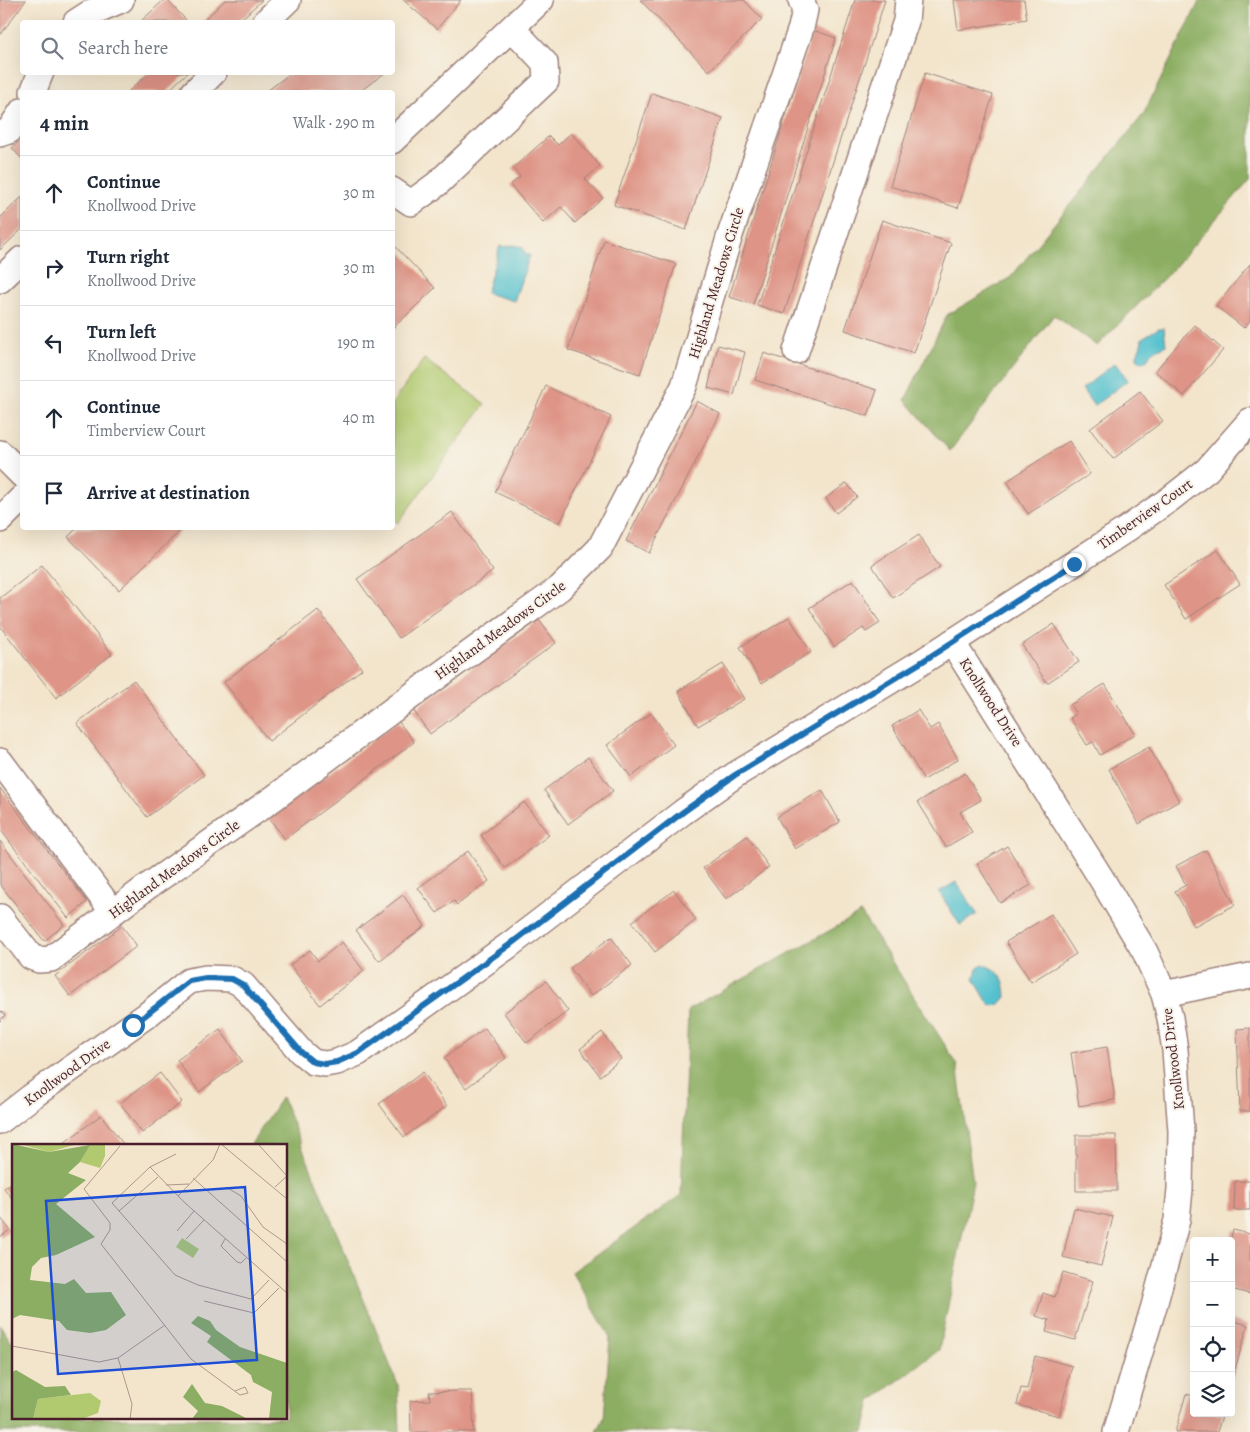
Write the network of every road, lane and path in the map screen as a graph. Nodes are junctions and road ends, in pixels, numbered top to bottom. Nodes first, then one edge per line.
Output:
1 (121, 0) edge
2 (288, 0) edge
3 (541, 0) edge
4 (801, 0) edge
5 (908, 0) edge
6 (79, 20) edge
7 (267, 20) edge
8 (512, 28) junction
9 (40, 75) edge
10 (211, 75) edge
11 (33, 90) edge
12 (196, 90) edge
13 (20, 114) edge
14 (0, 134) edge
15 (395, 138) edge
16 (395, 192) edge
17 (20, 261) edge
18 (0, 280) edge
19 (796, 351) dead end
20 (1250, 421) edge
21 (0, 453) edge
22 (20, 473) edge
23 (20, 500) edge
24 (0, 520) edge
25 (952, 642) junction
26 (0, 761) edge
27 (114, 912) junction
28 (0, 917) edge
29 (1250, 976) edge
30 (1164, 994) junction
31 (0, 1121) edge
32 (1116, 1432) edge

1 - 6 street
2 - 7 street
3 - 8 street
4 - 27 street, Highland Meadows Circle
5 - 19 street
8 - 15 street
8 - 16 street
9 - 11 street
10 - 12 street
13 - 14 street
17 - 18 street
20 - 25 street, Timberview Court
21 - 22 street
23 - 24 street
25 - 30 street, Knollwood Drive
25 - 31 street, Knollwood Drive
26 - 27 street
27 - 28 street, Highland Meadows Circle
29 - 30 street
30 - 32 street, Knollwood Drive

